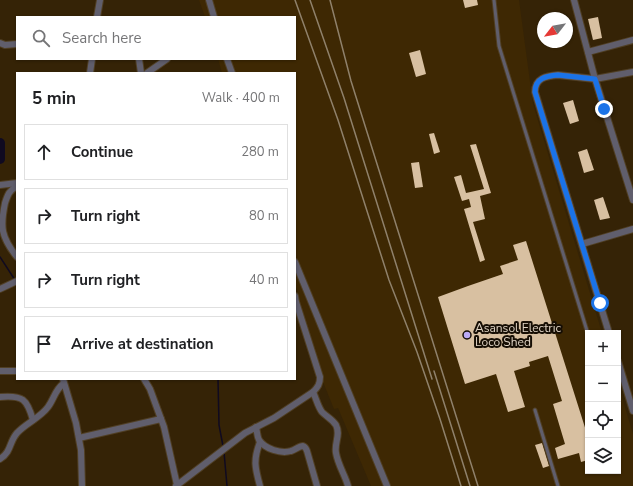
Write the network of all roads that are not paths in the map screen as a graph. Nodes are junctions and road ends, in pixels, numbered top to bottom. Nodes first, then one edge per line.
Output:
1 (100, 0) edge
2 (209, 0) edge
3 (494, 0) edge
4 (574, 0) edge
5 (97, 16) edge
6 (214, 16) edge
7 (633, 40) edge
8 (0, 43) edge
9 (16, 44) edge
10 (588, 52) junction
11 (92, 60) edge
12 (138, 60) edge
13 (166, 60) edge
14 (227, 60) edge
15 (90, 72) edge
16 (141, 72) edge
17 (149, 72) edge
18 (232, 72) edge
19 (633, 72) edge
20 (595, 79) junction
21 (16, 184) edge
22 (0, 185) edge
23 (16, 185) edge
24 (633, 200) edge
25 (633, 228) edge
26 (582, 244) junction
27 (16, 256) edge
28 (296, 266) edge
29 (16, 281) edge
30 (2, 288) edge
31 (296, 302) edge
32 (587, 330) edge
33 (608, 330) edge
34 (620, 366) edge
35 (0, 371) edge
36 (16, 371) edge
37 (145, 380) edge
38 (63, 381) edge
39 (313, 392) junction
40 (0, 396) edge
41 (631, 400) edge
42 (535, 410) dead end
43 (633, 411) edge
44 (161, 418) junction
45 (34, 420) junction
46 (256, 427) junction
47 (79, 438) junction
48 (260, 442) junction
49 (0, 459) edge
50 (82, 486) edge
51 (176, 486) edge
52 (260, 486) edge
53 (317, 486) edge
54 (348, 486) edge
55 (388, 486) edge
56 (558, 486) edge

1 - 5 street
2 - 6 street
3 - 32 lane
4 - 10 street
7 - 10 street
8 - 9 street
10 - 20 street
11 - 15 street
12 - 16 street
13 - 17 street
14 - 18 street
19 - 20 street
20 - 24 street
20 - 26 street
21 - 22 street
23 - 27 street
25 - 26 street
26 - 33 street
28 - 55 street
29 - 30 street
31 - 39 street
34 - 41 street
35 - 36 street
37 - 44 street
38 - 45 street
38 - 47 street
39 - 46 street
39 - 54 street
40 - 45 street
41 - 43 street
42 - 56 lane
44 - 47 street
44 - 51 street
45 - 49 street
46 - 48 street
46 - 51 street
47 - 50 street
48 - 52 street
48 - 53 street

